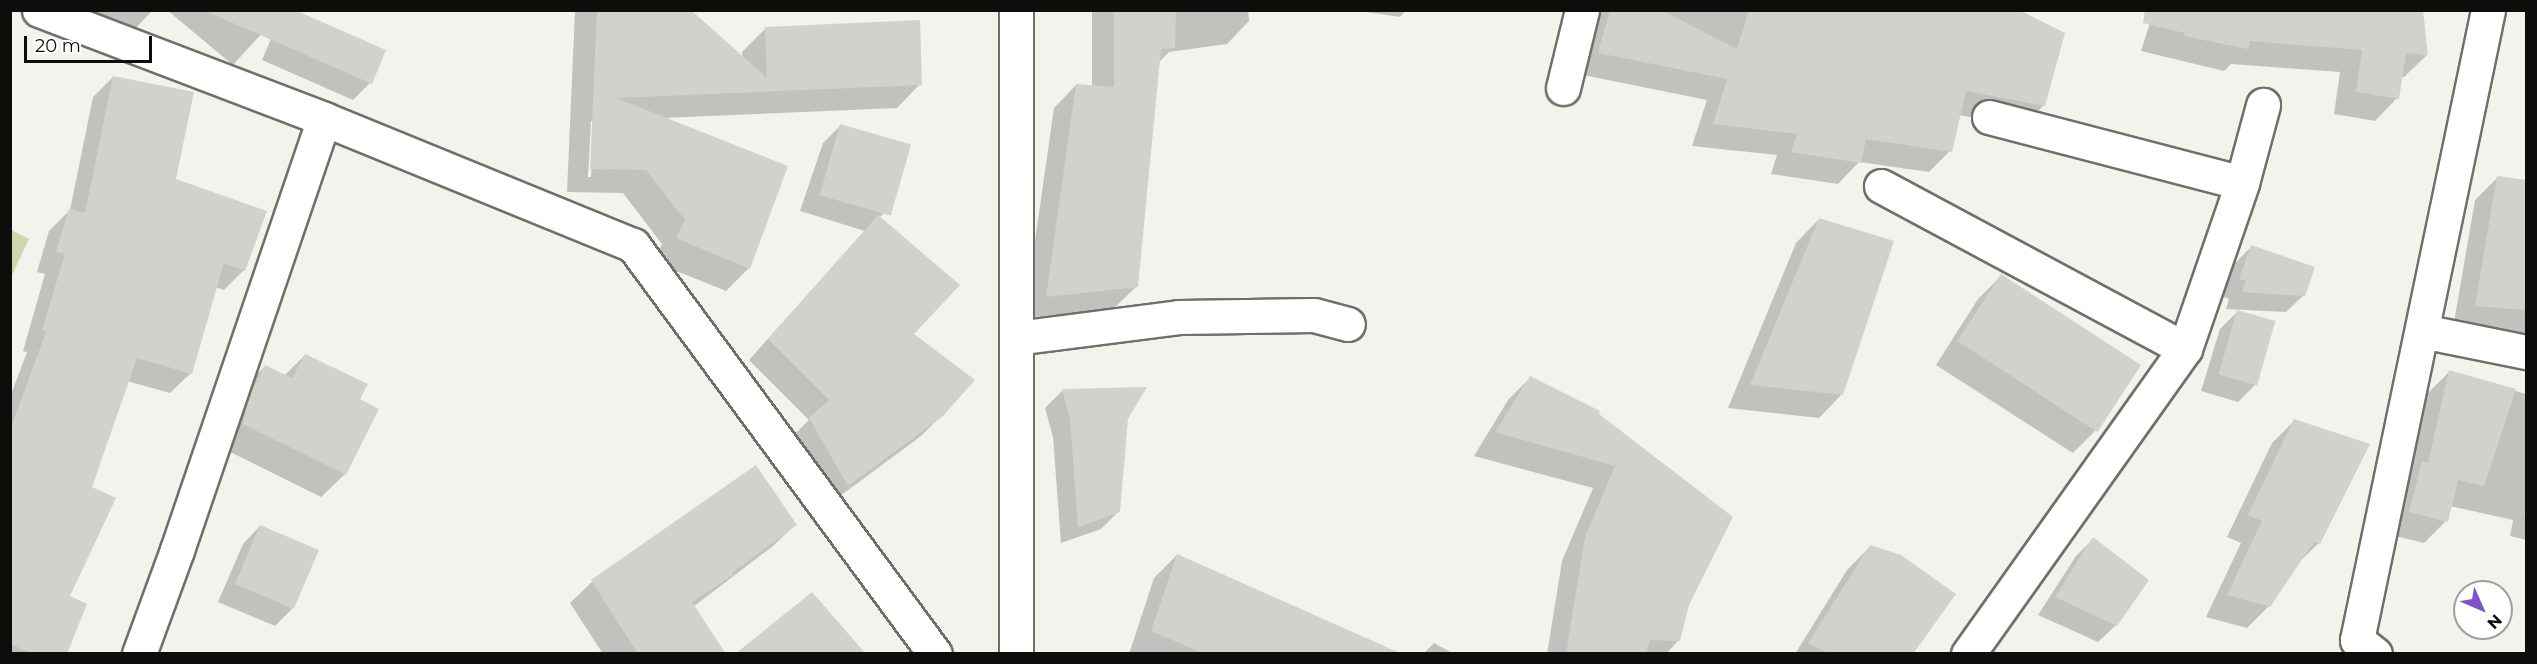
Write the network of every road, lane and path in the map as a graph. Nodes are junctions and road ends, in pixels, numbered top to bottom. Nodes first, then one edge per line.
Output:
1 (39, 10) edge
2 (1016, 10) edge
3 (1582, 10) edge
4 (2488, 10) edge
5 (1563, 88) dead end
6 (2263, 105) dead end
7 (1989, 117) dead end
8 (324, 119) junction
9 (2242, 183) junction
10 (1881, 186) dead end
11 (1348, 324) dead end
12 (2422, 331) junction
13 (1016, 338) junction
14 (2185, 349) junction
15 (2526, 352) edge
16 (139, 654) edge
17 (935, 654) edge
18 (1016, 654) edge
19 (1968, 654) edge
20 (2375, 654) edge

1 - 8 street
2 - 13 street
3 - 5 street
4 - 12 street
6 - 9 street
7 - 9 street
8 - 16 street
8 - 17 street
9 - 14 street
10 - 14 street
11 - 13 street
12 - 15 street
12 - 20 street
13 - 18 street
14 - 19 street

